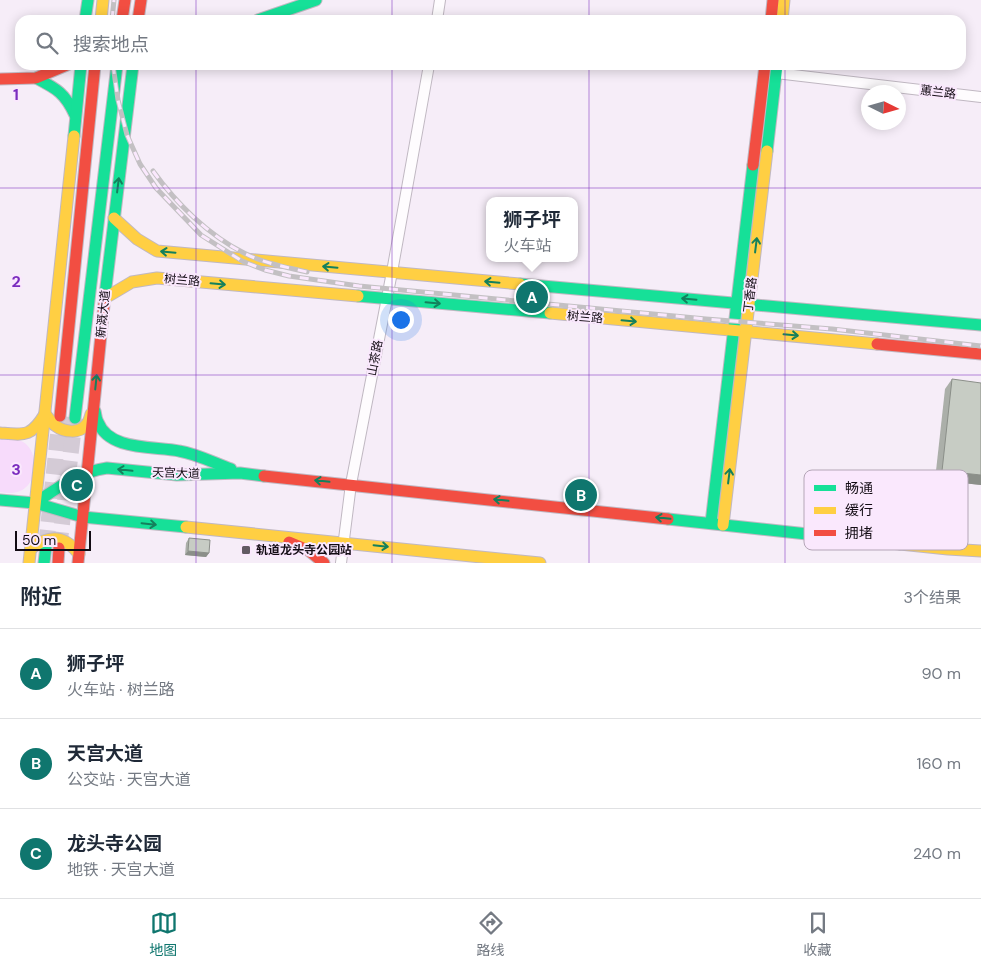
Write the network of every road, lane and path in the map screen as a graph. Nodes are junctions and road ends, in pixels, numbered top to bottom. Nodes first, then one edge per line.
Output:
1 (88, 0) edge
2 (103, 0) edge
3 (125, 0) edge
4 (141, 0) edge
5 (316, 0) edge
6 (440, 0) edge
7 (773, 0) edge
8 (784, 0) edge
9 (86, 15) edge
10 (101, 15) edge
11 (123, 15) edge
12 (139, 15) edge
13 (272, 15) edge
14 (438, 15) edge
15 (772, 15) edge
16 (782, 15) edge
17 (55, 70) edge
18 (80, 70) edge
19 (95, 70) edge
20 (116, 70) edge
21 (133, 70) edge
22 (428, 70) edge
23 (766, 70) edge
24 (776, 70) edge
25 (783, 70) edge
26 (0, 78) edge
27 (36, 78) junction
28 (981, 97) edge
29 (75, 115) junction
30 (114, 218) junction
31 (392, 272) junction
32 (105, 298) junction
33 (387, 299) junction
34 (743, 304) junction
35 (981, 325) edge
36 (740, 330) junction
37 (981, 354) edge
38 (94, 405) junction
39 (45, 414) junction
40 (60, 416) tunnel mouth
41 (75, 418) tunnel mouth
42 (0, 433) edge
43 (88, 471) junction
44 (240, 473) junction
45 (351, 484) junction
46 (0, 500) edge
47 (35, 503) junction
48 (83, 517) junction
49 (711, 523) junction
50 (723, 525) junction
51 (804, 534) edge
52 (276, 536) junction
53 (344, 543) junction
54 (46, 546) tunnel mouth
55 (60, 548) tunnel mouth
56 (31, 550) junction
57 (949, 550) edge
58 (964, 550) edge
59 (981, 551) edge
60 (79, 558) edge
61 (962, 561) dead end
62 (29, 563) edge
63 (44, 563) edge
64 (58, 563) edge
65 (324, 563) edge
66 (341, 563) edge
67 (540, 563) edge

1 - 9 street
2 - 10 street
3 - 11 street
4 - 12 street
5 - 13 street
6 - 14 street
7 - 15 street
8 - 16 street
17 - 27 street
18 - 29 street
19 - 40 street
20 - 41 street, 新溉大道
30 -> 21 street, 新溉大道
22 - 31 street, 山茶路
23 - 34 street, 丁香路
34 -> 24 street, 丁香路
25 - 28 street, 蕙兰路
26 - 27 street
27 - 29 street
29 - 39 street
31 -> 30 street
30 - 32 street, 新溉大道
31 - 33 street, 山茶路
34 -> 31 street
32 -> 33 street, 树兰路
38 -> 32 street, 新溉大道
33 -> 36 street, 树兰路
33 - 45 street, 山茶路
34 - 35 street
34 - 36 street, 丁香路
36 -> 37 street, 树兰路
36 - 49 street, 丁香路
50 -> 36 street, 丁香路
38 - 39 street
38 - 43 street, 新溉大道
38 - 44 street
39 - 42 street
39 - 47 street
44 -> 43 street, 天宫大道
43 - 47 street, 天宫大道
43 - 48 street, 新溉大道
45 -> 44 street, 天宫大道
49 -> 45 street, 天宫大道
45 - 53 street, 山茶路
46 - 47 street
47 - 48 street
47 - 56 street
48 -> 52 street
48 - 60 street, 新溉大道
49 - 50 street, 天宫大道
50 - 51 street, 天宫大道
52 - 53 street
52 - 65 street
53 - 66 street, 山茶路
53 -> 67 street
54 - 63 street
55 - 64 street
56 - 60 street
56 - 62 street
57 - 61 street
58 - 59 street, 天宫大道

